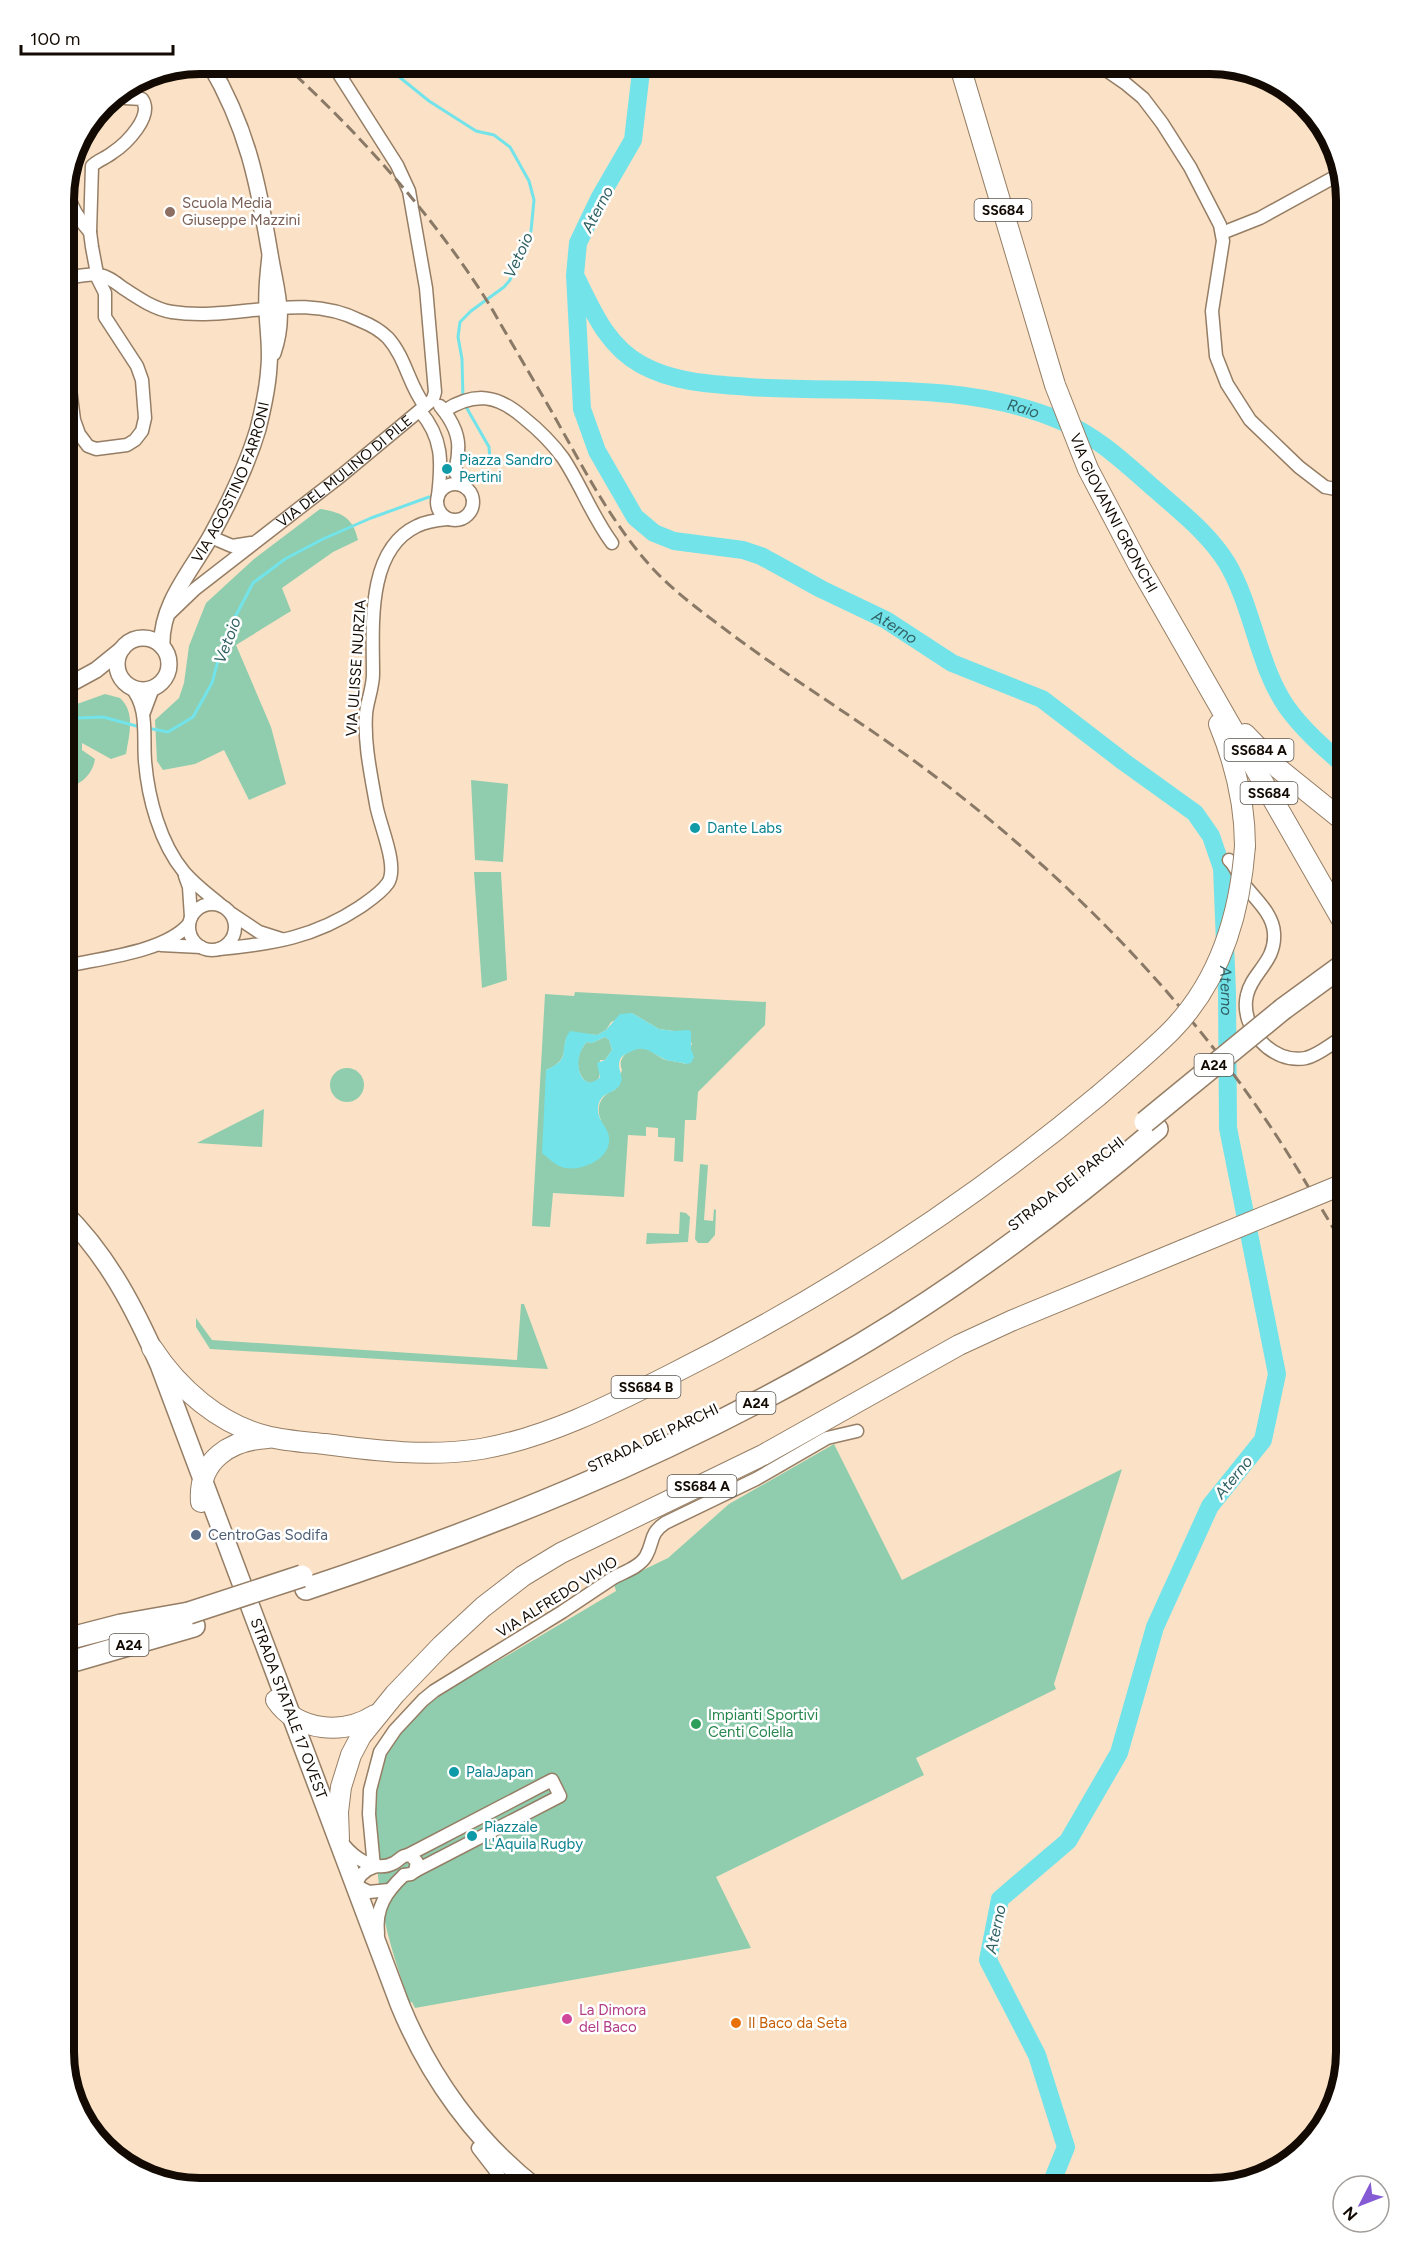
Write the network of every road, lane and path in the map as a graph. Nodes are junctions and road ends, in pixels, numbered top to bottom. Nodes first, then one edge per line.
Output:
1 (214, 73) edge
2 (338, 73) edge
3 (962, 74) edge
4 (1112, 74) edge
5 (126, 98) edge
6 (1333, 178) edge
7 (74, 208) edge
8 (78, 216) junction
9 (74, 221) edge
10 (90, 232) junction
11 (1222, 233) junction
12 (98, 274) junction
13 (74, 277) edge
14 (273, 307) junction
15 (426, 405) junction
16 (444, 411) junction
17 (74, 419) edge
18 (440, 456) junction
19 (458, 457) junction
20 (466, 488) junction
21 (1336, 489) edge
22 (438, 496) junction
23 (448, 519) junction
24 (211, 537) junction
25 (255, 542) junction
26 (612, 543) dead end
27 (176, 594) junction
28 (165, 619) junction
29 (138, 639) junction
30 (162, 646) junction
31 (122, 649) junction
32 (1192, 658) junction
33 (90, 673) junction
34 (74, 682) edge
35 (139, 690) junction
36 (1336, 815) edge
37 (1229, 860) dead end
38 (184, 872) junction
39 (222, 906) junction
40 (1336, 910) edge
41 (232, 914) junction
42 (190, 920) junction
43 (288, 940) junction
44 (160, 945) junction
45 (201, 947) junction
46 (219, 949) junction
47 (74, 964) edge
48 (1336, 972) edge
49 (1336, 986) edge
50 (1288, 1014) junction
51 (1336, 1042) edge
52 (1336, 1188) edge
53 (73, 1224) edge
54 (73, 1228) edge
55 (153, 1348) junction
56 (857, 1431) dead end
57 (277, 1438) junction
58 (203, 1480) junction
59 (201, 1502) junction
60 (192, 1619) junction
61 (73, 1637) edge
62 (73, 1648) edge
63 (73, 1660) edge
64 (276, 1700) junction
65 (380, 1712) junction
66 (293, 1717) junction
67 (339, 1839) junction
68 (403, 1858) junction
69 (375, 1866) junction
70 (410, 1873) junction
71 (389, 1890) junction
72 (354, 1894) junction
73 (382, 1960) junction
74 (478, 2148) junction
75 (513, 2168) junction
76 (500, 2178) edge
77 (509, 2178) edge
78 (521, 2178) edge
79 (524, 2178) edge

1 - 14 street, VIA AGOSTINO FARRONI
2 - 15 street
3 - 32 highway, VIA GIOVANNI GRONCHI / SS684
4 - 11 street
5 - 10 street
6 - 11 street
7 - 8 street
8 - 9 street
8 - 10 street
10 - 12 street
11 - 21 street
12 - 13 street
12 - 14 street
12 - 17 street
14 - 15 street
14 - 24 street, VIA AGOSTINO FARRONI
15 - 16 street
15 - 18 street
15 - 25 street, VIA DEL MULINO DI PILE
16 - 19 street
16 - 26 street
18 - 19 street
18 - 22 street
19 - 20 street
20 - 22 street
20 - 23 street
22 - 23 street
23 - 43 street, VIA ULISSE NURZIA
24 - 25 street
24 - 27 street, VIA AGOSTINO FARRONI
25 - 28 street, VIA DEL MULINO DI PILE
27 - 28 street, VIA AGOSTINO FARRONI
27 - 29 street, VIA AGOSTINO FARRONI
28 - 30 street
29 - 30 street
29 - 31 street
30 - 35 street
31 - 33 street
31 - 35 street
32 - 36 highway, SS684 A
32 - 40 highway, VIA GIOVANNI GRONCHI / SS684
32 - 57 highway, SS684 B, bridge
33 - 34 street
33 - 35 street
35 - 38 street
37 - 51 street
38 - 39 street
38 - 42 street
39 - 41 street
39 - 42 street
41 - 43 street
41 - 46 street
42 - 44 street
42 - 45 street
43 - 46 street, VIA ULISSE NURZIA
44 - 45 street
44 - 47 street
45 - 46 street
48 - 50 highway, STRADA DEI PARCHI / A24
49 - 50 highway, STRADA DEI PARCHI / A24
50 - 60 highway, STRADA DEI PARCHI / A24
52 - 65 highway, SS684 A, bridge
53 - 55 main road, STRADA STATALE 17 OVEST
54 - 59 main road, STRADA STATALE 17 OVEST
55 - 57 highway, SS684 B
55 - 58 main road, STRADA STATALE 17 OVEST
56 - 69 street, VIA ALFREDO VIVIO
57 - 58 highway, SS684 B
58 - 59 highway, SS684 B
58 - 66 main road, STRADA STATALE 17 OVEST
59 - 64 main road, STRADA STATALE 17 OVEST
60 - 61 highway
60 - 62 highway, STRADA DEI PARCHI / A24
60 - 63 highway, STRADA DEI PARCHI / A24
64 - 66 highway, SS684 A
64 - 72 main road, STRADA STATALE 17 OVEST
65 - 66 highway, SS684 A
65 - 67 highway, SS684 A
66 - 67 main road, STRADA STATALE 17 OVEST
67 - 69 street
67 - 72 main road, STRADA STATALE 17 OVEST
68 - 69 street
68 - 70 street
68 - 70 street
68 - 70 street
69 - 72 street
70 - 71 street
71 - 72 street
71 - 73 street
72 - 73 main road, STRADA STATALE 17 OVEST
72 - 74 main road, STRADA STATALE 17 OVEST
73 - 75 main road, STRADA STATALE 17 OVEST
74 - 76 street
74 - 77 main road, STRADA STATALE 17 OVEST
75 - 78 street
75 - 79 main road, STRADA STATALE 17 OVEST

